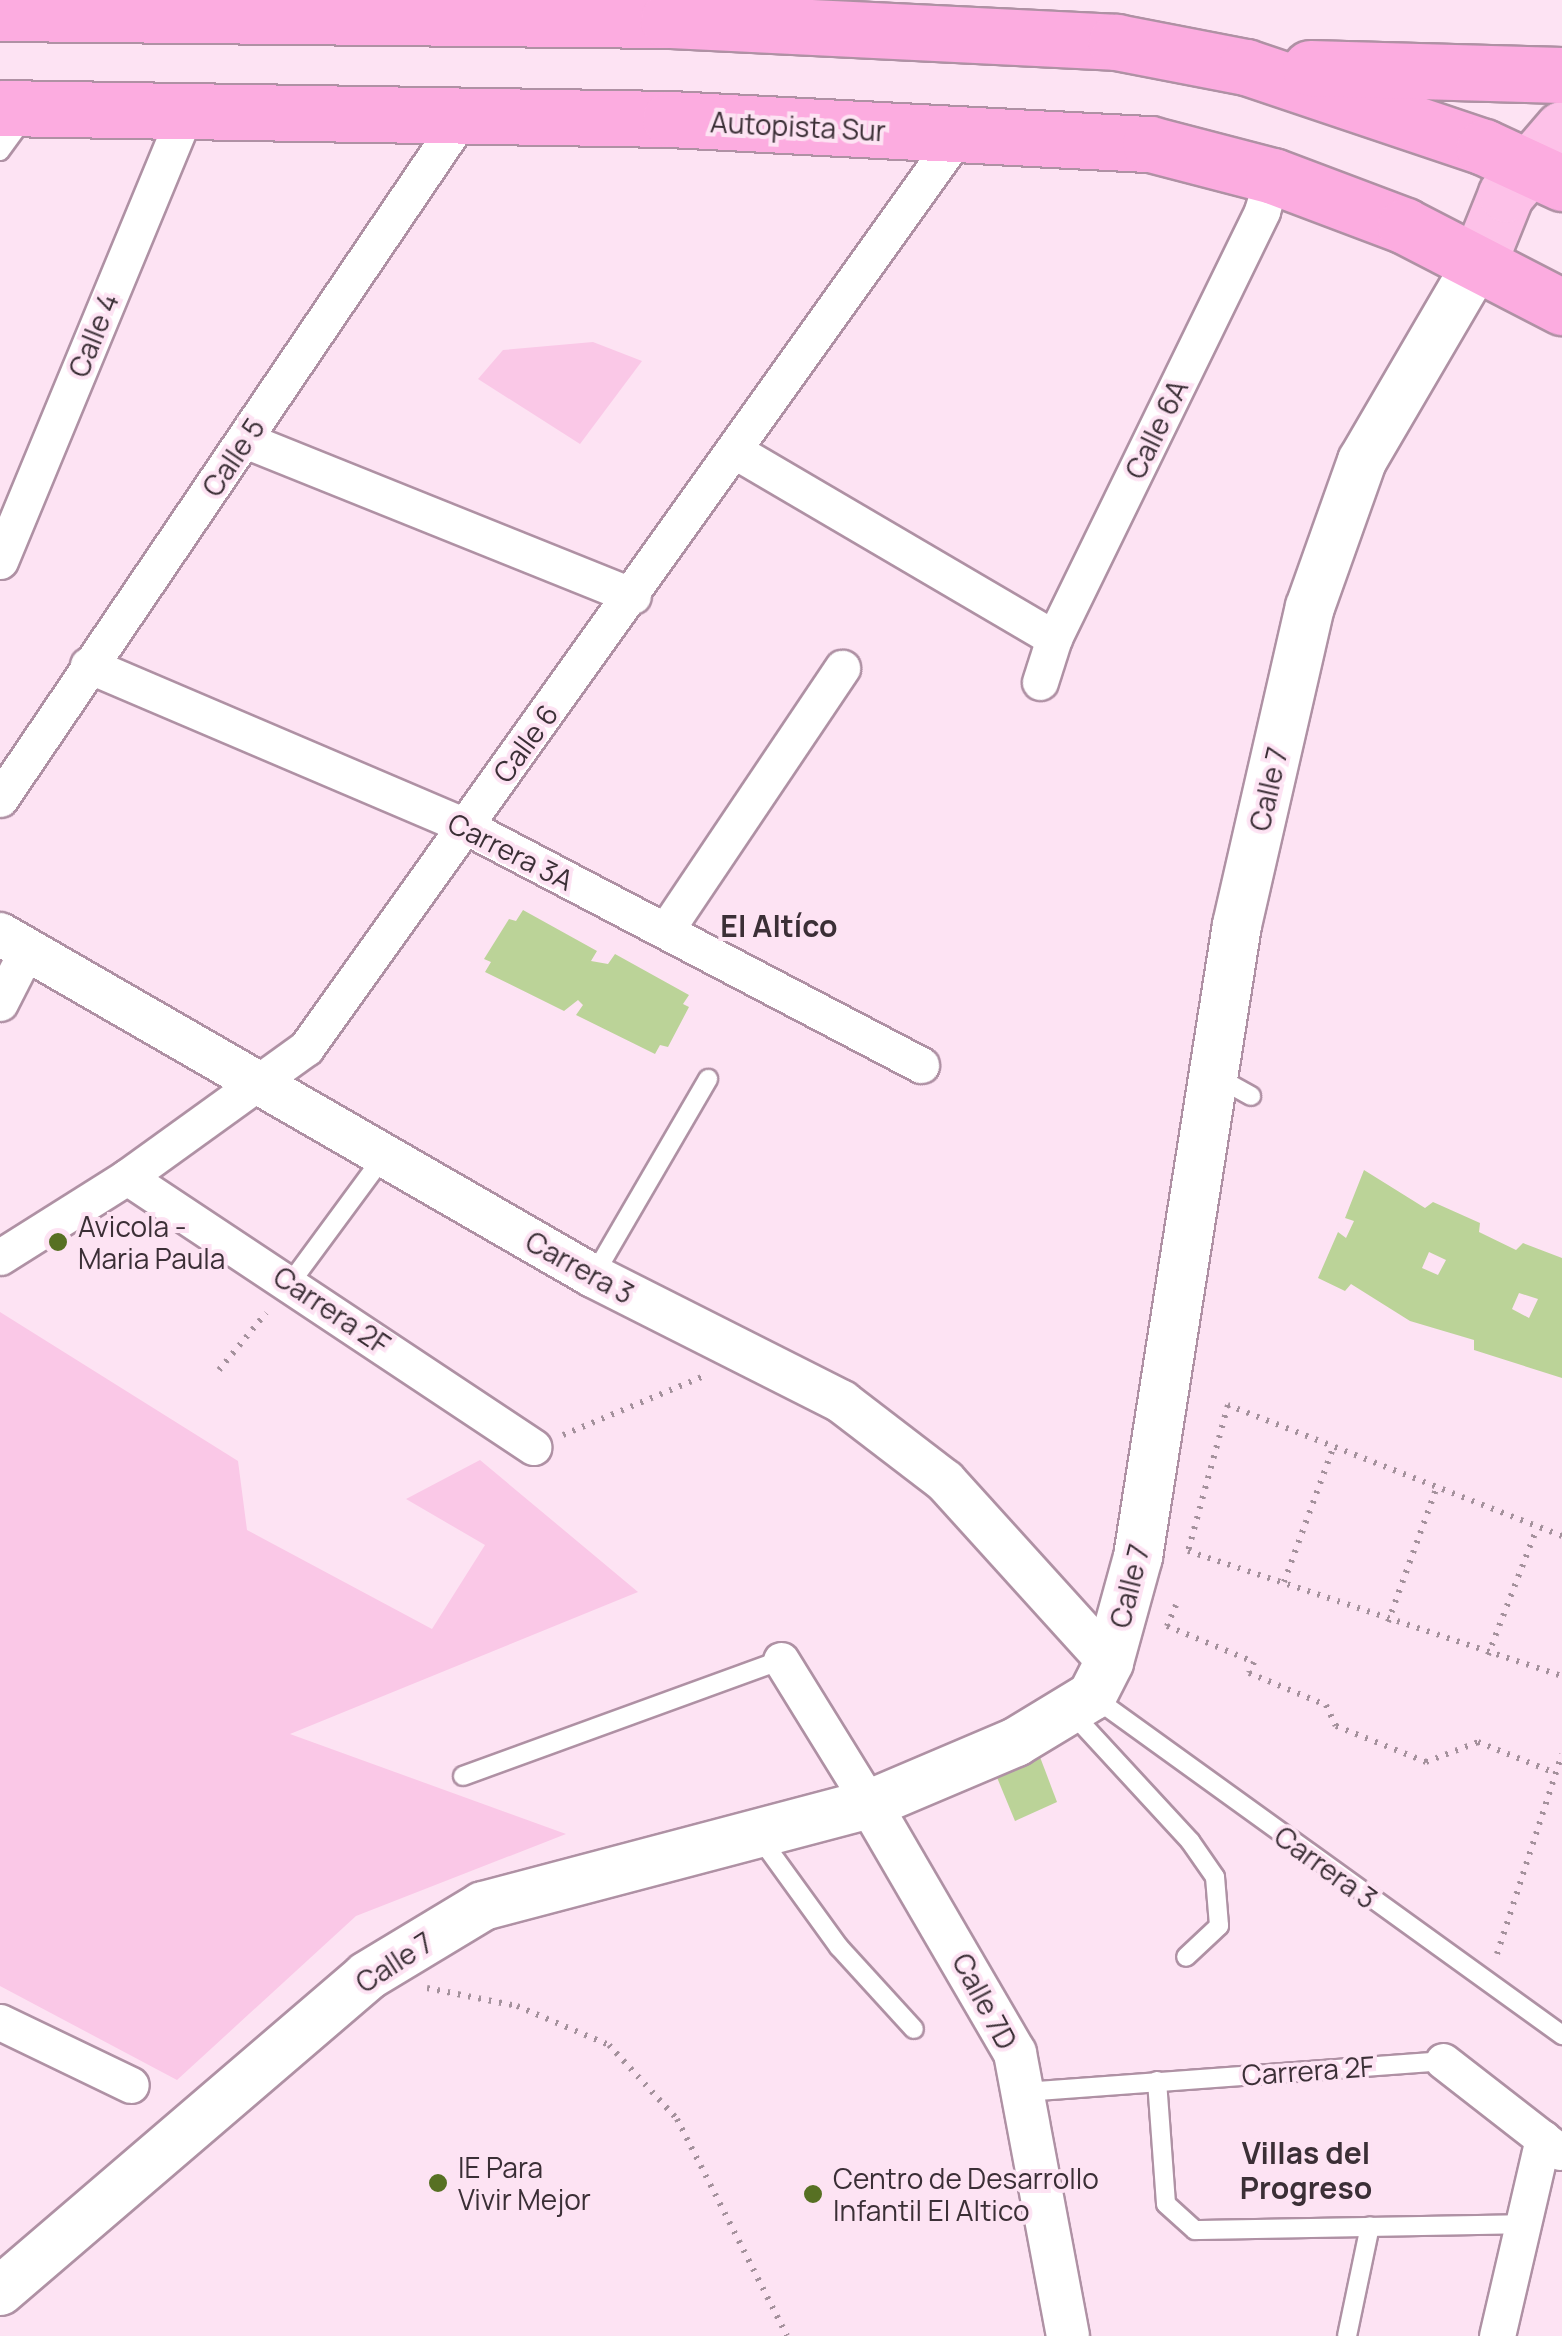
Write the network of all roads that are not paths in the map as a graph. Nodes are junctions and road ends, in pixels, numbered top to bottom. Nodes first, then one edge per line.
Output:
1 (0, 14) edge
2 (1246, 66) junction
3 (1562, 75) edge
4 (15, 107) edge
5 (188, 110) junction
6 (464, 114) junction
7 (958, 135) junction
8 (0, 151) edge
9 (1553, 168) edge
10 (1273, 176) junction
11 (1479, 261) junction
12 (1562, 307) edge
13 (245, 440) junction
14 (735, 450) junction
15 (0, 561) edge
16 (633, 596) junction
17 (1054, 638) junction
18 (88, 665) junction
19 (842, 668) dead end
20 (1040, 682) dead end
21 (0, 799) edge
22 (465, 826) junction
23 (666, 930) junction
24 (13, 943) edge
25 (0, 1003) edge
26 (921, 1065) dead end
27 (708, 1079) dead end
28 (254, 1085) junction
29 (384, 1156) junction
30 (127, 1177) junction
31 (0, 1257) edge
32 (593, 1276) junction
33 (291, 1282) junction
34 (534, 1446) road end
35 (781, 1660) joint
36 (1090, 1690) junction
37 (462, 1776) dead end
38 (870, 1804) junction
39 (757, 1834) junction
40 (1186, 1957) dead end
41 (0, 2022) edge
42 (914, 2029) dead end
43 (1562, 2035) edge
44 (1443, 2061) joint
45 (1157, 2081) junction
46 (131, 2084) dead end
47 (1023, 2092) junction
48 (1553, 2146) edge
49 (1524, 2224) junction
50 (1370, 2226) junction
51 (0, 2291) edge
52 (1068, 2336) edge
53 (1347, 2336) edge
54 (1497, 2336) edge

1 - 2 highway
2 - 3 highway
2 - 9 highway
4 - 5 highway, Autopista Sur
4 - 8 lane
5 - 6 highway, Autopista Sur
5 - 15 street, Calle 4
6 - 7 highway, Autopista Sur
6 - 13 street, Calle 5
7 - 10 highway, Autopista Sur
7 - 14 street, Calle 6
9 - 11 main road
10 - 11 highway, Autopista Sur
10 - 17 street, Calle 6A
11 - 12 highway, Autopista Sur
11 - 36 main road, Calle 7
13 - 16 street
13 - 18 street, Calle 5
14 - 16 street, Calle 6
14 - 17 street
16 - 22 street, Calle 6
17 - 20 street, Calle 6A
18 - 21 street, Calle 5
18 - 22 street, Carrera 3A
19 - 23 street
22 - 23 street, Carrera 3A
22 - 28 street, Calle 6
23 - 26 street, Carrera 3A
24 - 25 street
24 - 28 street, Carrera 3
27 - 32 lane
28 - 29 street, Carrera 3
28 - 30 street, Calle 6
29 - 32 street, Carrera 3
29 - 33 lane
30 - 31 street, Calle 6
30 - 33 street, Carrera 2F
32 - 36 street, Carrera 3
33 - 34 street, Carrera 2F
35 - 37 lane
35 - 38 street
36 - 38 main road, Calle 7
36 - 40 lane
36 - 43 lane, Carrera 3
38 - 39 main road, Calle 7
38 - 47 street, Calle 7D
39 - 42 lane
39 - 51 main road, Calle 7
41 - 46 street
44 - 45 lane, Carrera 2F
44 - 48 street, Carrera 2F
45 - 47 lane, Carrera 2F
45 - 50 lane
47 - 52 street, Calle 7D
48 - 49 street
49 - 50 lane
49 - 54 street
50 - 53 lane

